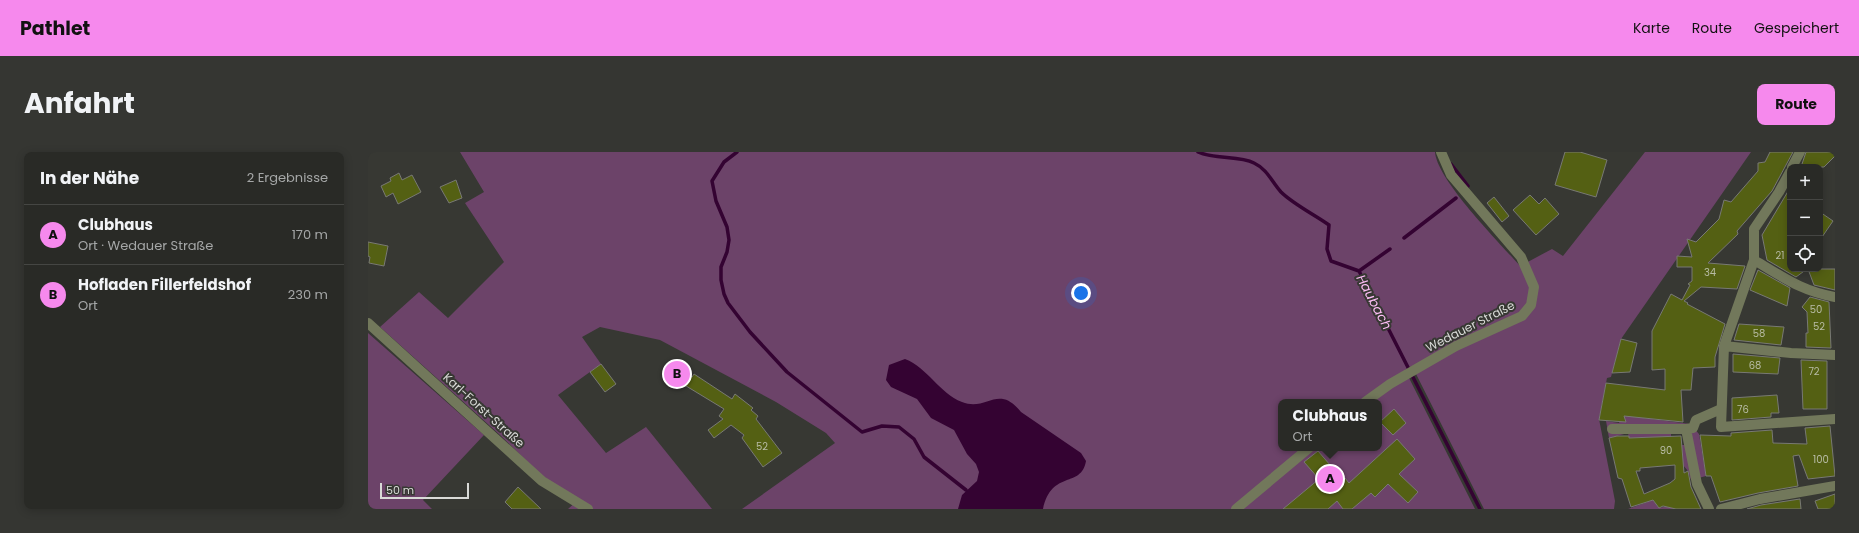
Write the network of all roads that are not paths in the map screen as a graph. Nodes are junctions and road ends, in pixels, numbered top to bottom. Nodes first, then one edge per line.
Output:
1 (1441, 152) edge
2 (1800, 152) edge
3 (1794, 164) edge
4 (1787, 177) edge
5 (1754, 260) junction
6 (1835, 297) edge
7 (368, 323) edge
8 (1724, 346) junction
9 (1835, 355) edge
10 (1370, 399) edge
11 (1721, 409) junction
12 (1835, 419) edge
13 (1612, 429) dead end
14 (1686, 429) junction
15 (1305, 451) edge
16 (1835, 486) edge
17 (588, 509) edge
18 (1236, 509) edge
19 (1709, 509) edge
20 (1721, 509) edge

1 - 10 street, Wedauer Straße
2 - 3 street
4 - 5 street
5 - 6 street
5 - 8 street
7 - 17 street, Karl-Forst-Straße
8 - 9 street
8 - 11 street
11 - 12 street
11 - 14 street
13 - 14 street
14 - 19 street
15 - 18 street
16 - 20 street

